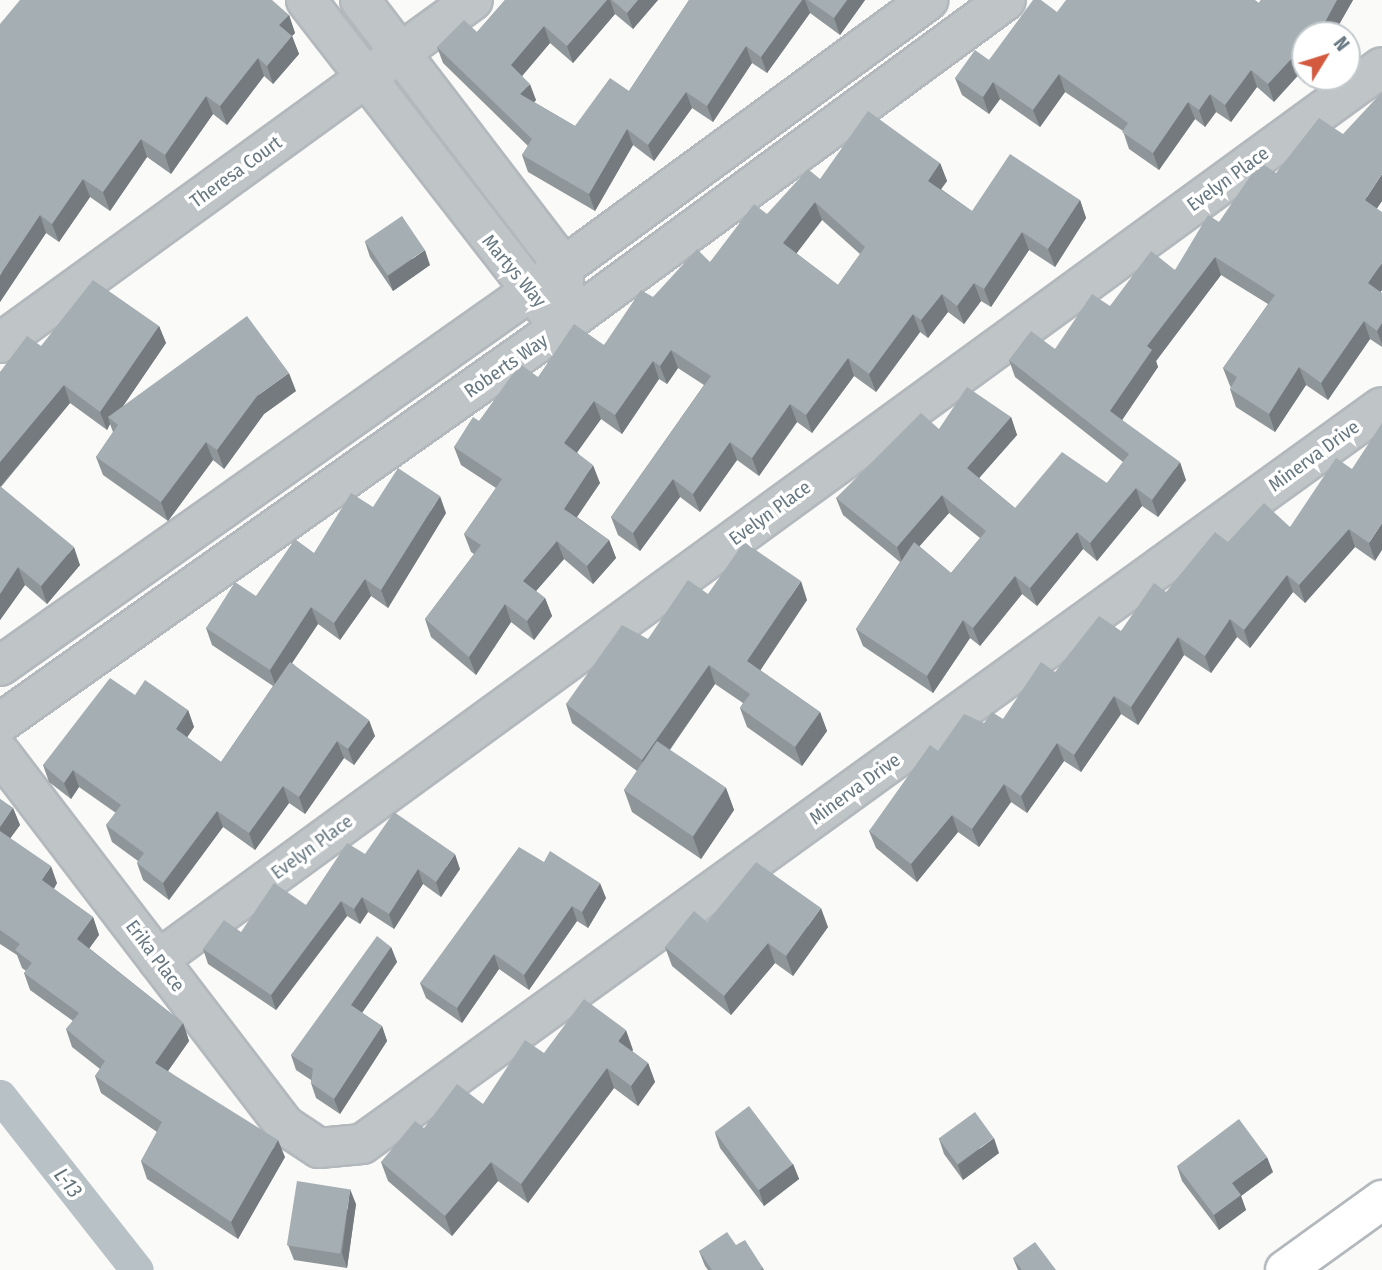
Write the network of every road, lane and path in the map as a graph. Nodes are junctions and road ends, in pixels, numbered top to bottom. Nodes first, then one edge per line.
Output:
1 (306, 0) edge
2 (360, 0) edge
3 (472, 0) edge
4 (928, 0) edge
5 (1006, 0) edge
6 (400, 53) junction
7 (1382, 67) edge
8 (365, 78) junction
9 (564, 267) junction
10 (528, 293) junction
11 (563, 325) junction
12 (0, 343) edge
13 (1382, 407) edge
14 (0, 666) edge
15 (0, 723) edge
16 (0, 753) edge
17 (158, 960) junction
18 (319, 1148) joint
19 (1382, 1200) edge
20 (1285, 1270) edge

1 - 8 street, Martys Way
2 - 6 street
3 - 6 street, Theresa Court
4 - 9 street
5 - 11 street, Roberts Way
6 - 8 street, Theresa Court
6 - 9 street
7 - 17 street, Evelyn Place
8 - 10 street, Martys Way
8 - 12 street, Theresa Court
9 - 10 street
9 - 11 street, Martys Way
10 - 11 street, Martys Way
10 - 14 street
11 - 15 street, Roberts Way
13 - 18 street, Minerva Drive
16 - 17 street, Erika Place
17 - 18 street, Erika Place
19 - 20 street

